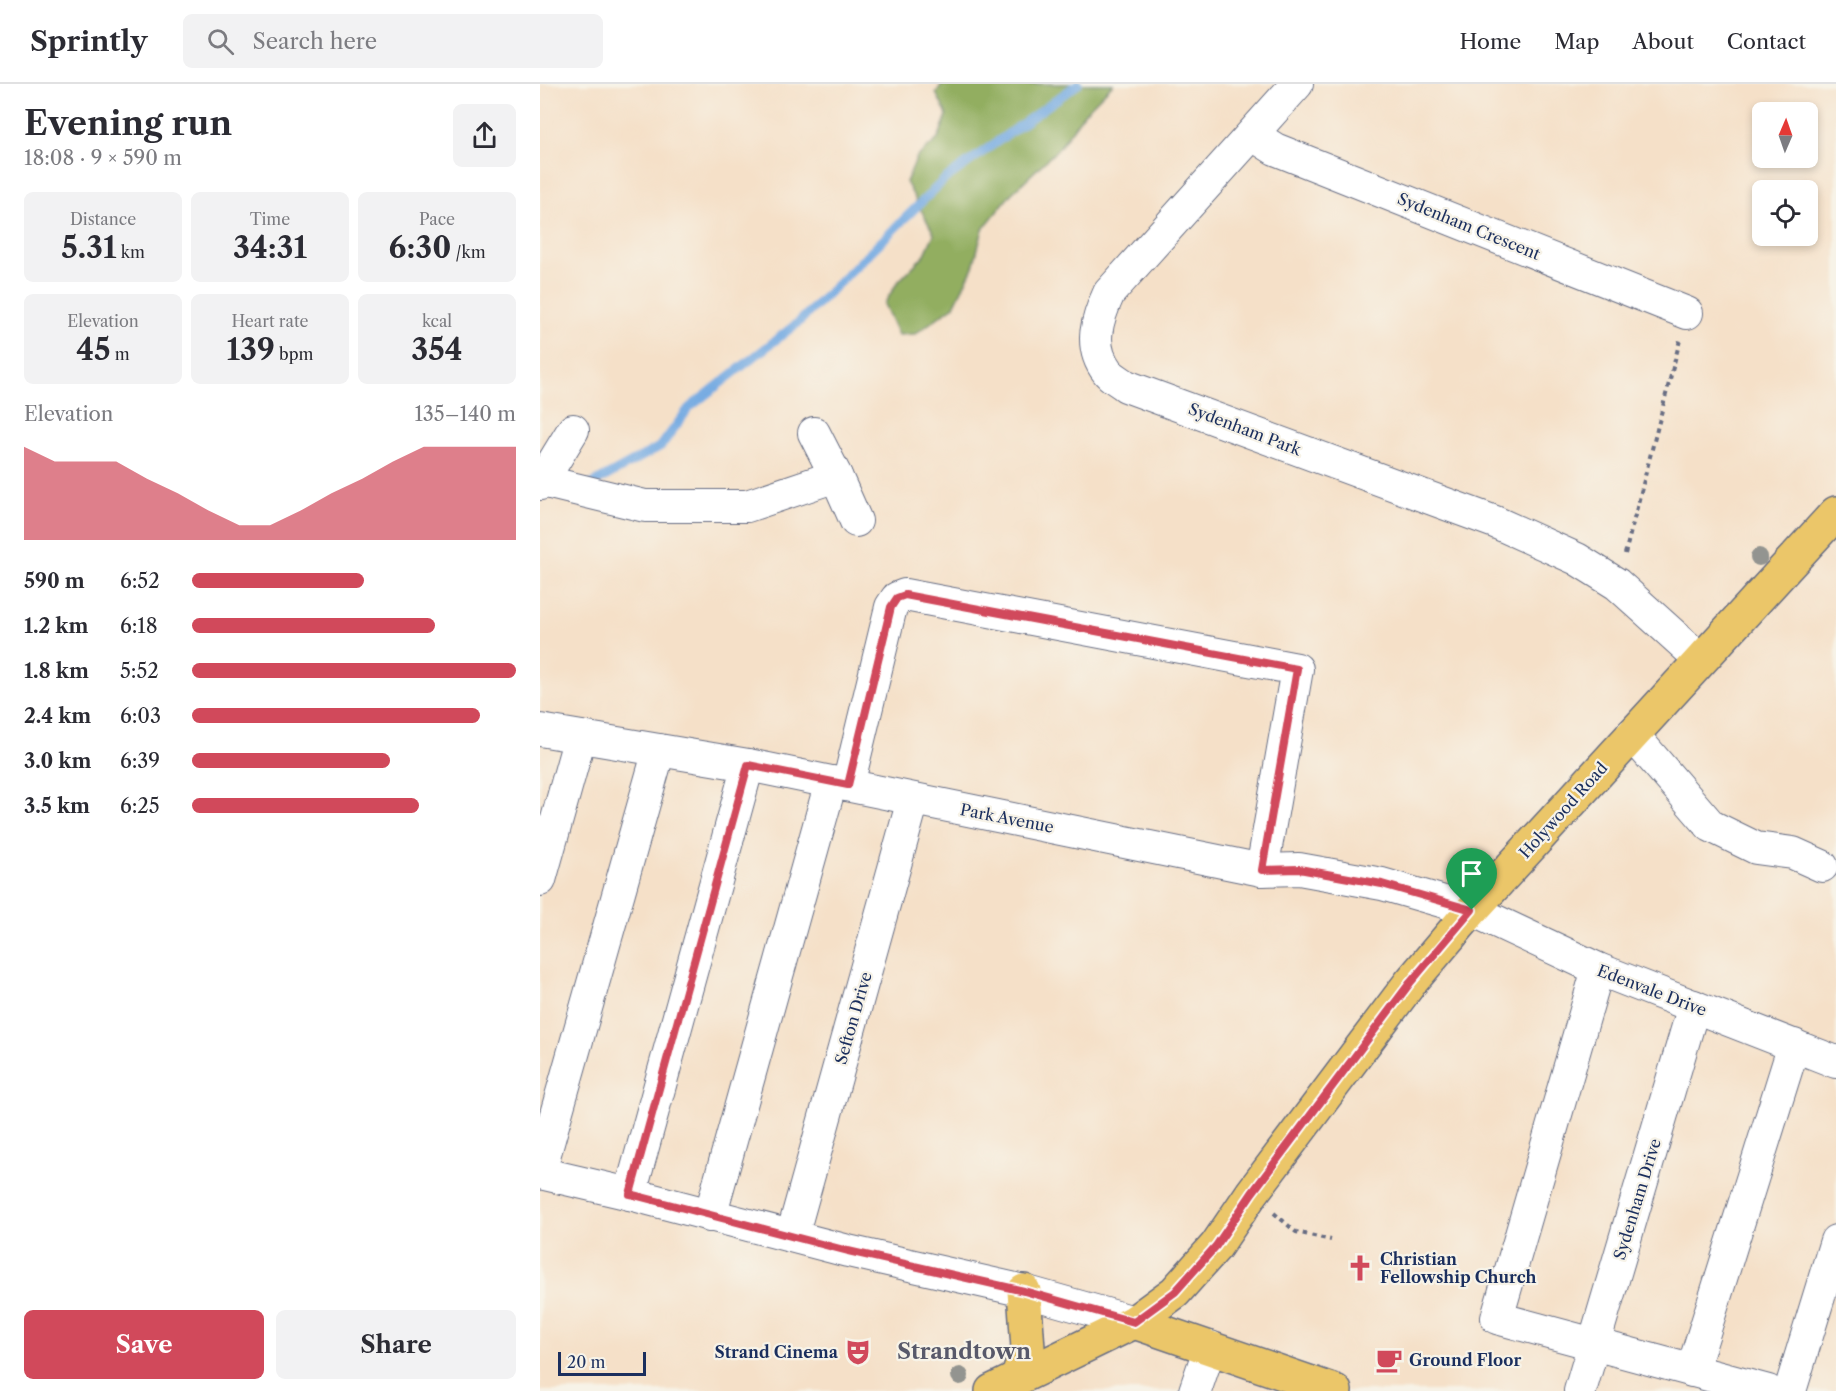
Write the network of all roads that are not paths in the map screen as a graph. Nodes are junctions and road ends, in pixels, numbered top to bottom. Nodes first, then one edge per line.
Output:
1 (1298, 84) edge
2 (1253, 135) junction
3 (1687, 313) road end
4 (573, 430) dead end
5 (814, 433) dead end
6 (836, 476) junction
7 (541, 482) edge
8 (1836, 513) edge
9 (856, 521) dead end
10 (1700, 659) junction
11 (540, 730) edge
12 (1632, 734) junction
13 (580, 737) junction
14 (659, 750) junction
15 (748, 765) junction
16 (840, 784) junction
17 (914, 800) junction
18 (1822, 866) dead end
19 (1262, 870) junction
20 (540, 880) edge
21 (1472, 910) junction
22 (1598, 969) junction
23 (1694, 1006) junction
24 (1794, 1045) junction
25 (1836, 1062) edge
26 (540, 1172) edge
27 (630, 1194) junction
28 (710, 1216) junction
29 (792, 1236) junction
30 (1836, 1241) edge
31 (1024, 1291) junction
32 (1134, 1322) junction
33 (1593, 1344) junction
34 (1210, 1347) junction
35 (1692, 1371) junction
36 (1005, 1385) edge
37 (1195, 1391) edge
38 (1335, 1391) edge
39 (1580, 1391) edge
40 (1768, 1391) edge
41 (1790, 1391) edge

1 - 2 street, Sydenham Park
2 - 3 street, Sydenham Crescent
2 - 10 street, Sydenham Park
4 - 7 street
5 - 6 street
6 - 7 street
6 - 9 street
8 - 10 main road, Holywood Road
10 - 12 main road, Holywood Road
11 - 13 street, Park Avenue
12 - 18 street
12 - 21 main road, Holywood Road
13 - 14 street, Park Avenue
13 - 20 street
14 - 15 street, Park Avenue
14 - 26 street
15 - 16 street, Park Avenue
15 - 27 street
16 - 17 street, Park Avenue
16 - 19 street
16 - 28 street
17 - 19 street, Park Avenue
17 - 29 street, Sefton Drive
19 - 21 street, Park Avenue
21 - 22 street, Edenvale Drive
21 - 32 main road, Holywood Road
22 - 23 street, Edenvale Drive
22 - 33 street
23 - 24 street, Edenvale Drive
23 - 33 street, Sydenham Drive
24 - 25 street, Edenvale Drive
24 - 35 street
26 - 27 street
27 - 28 street
28 - 29 street
29 - 31 street
30 - 41 street
31 - 32 street
31 - 36 main road, Holywood Road
32 - 34 main road
32 - 36 main road, Holywood Road
33 - 35 street
33 - 39 street, Sydenham Drive
34 - 37 street
34 - 38 main road
35 - 40 street

